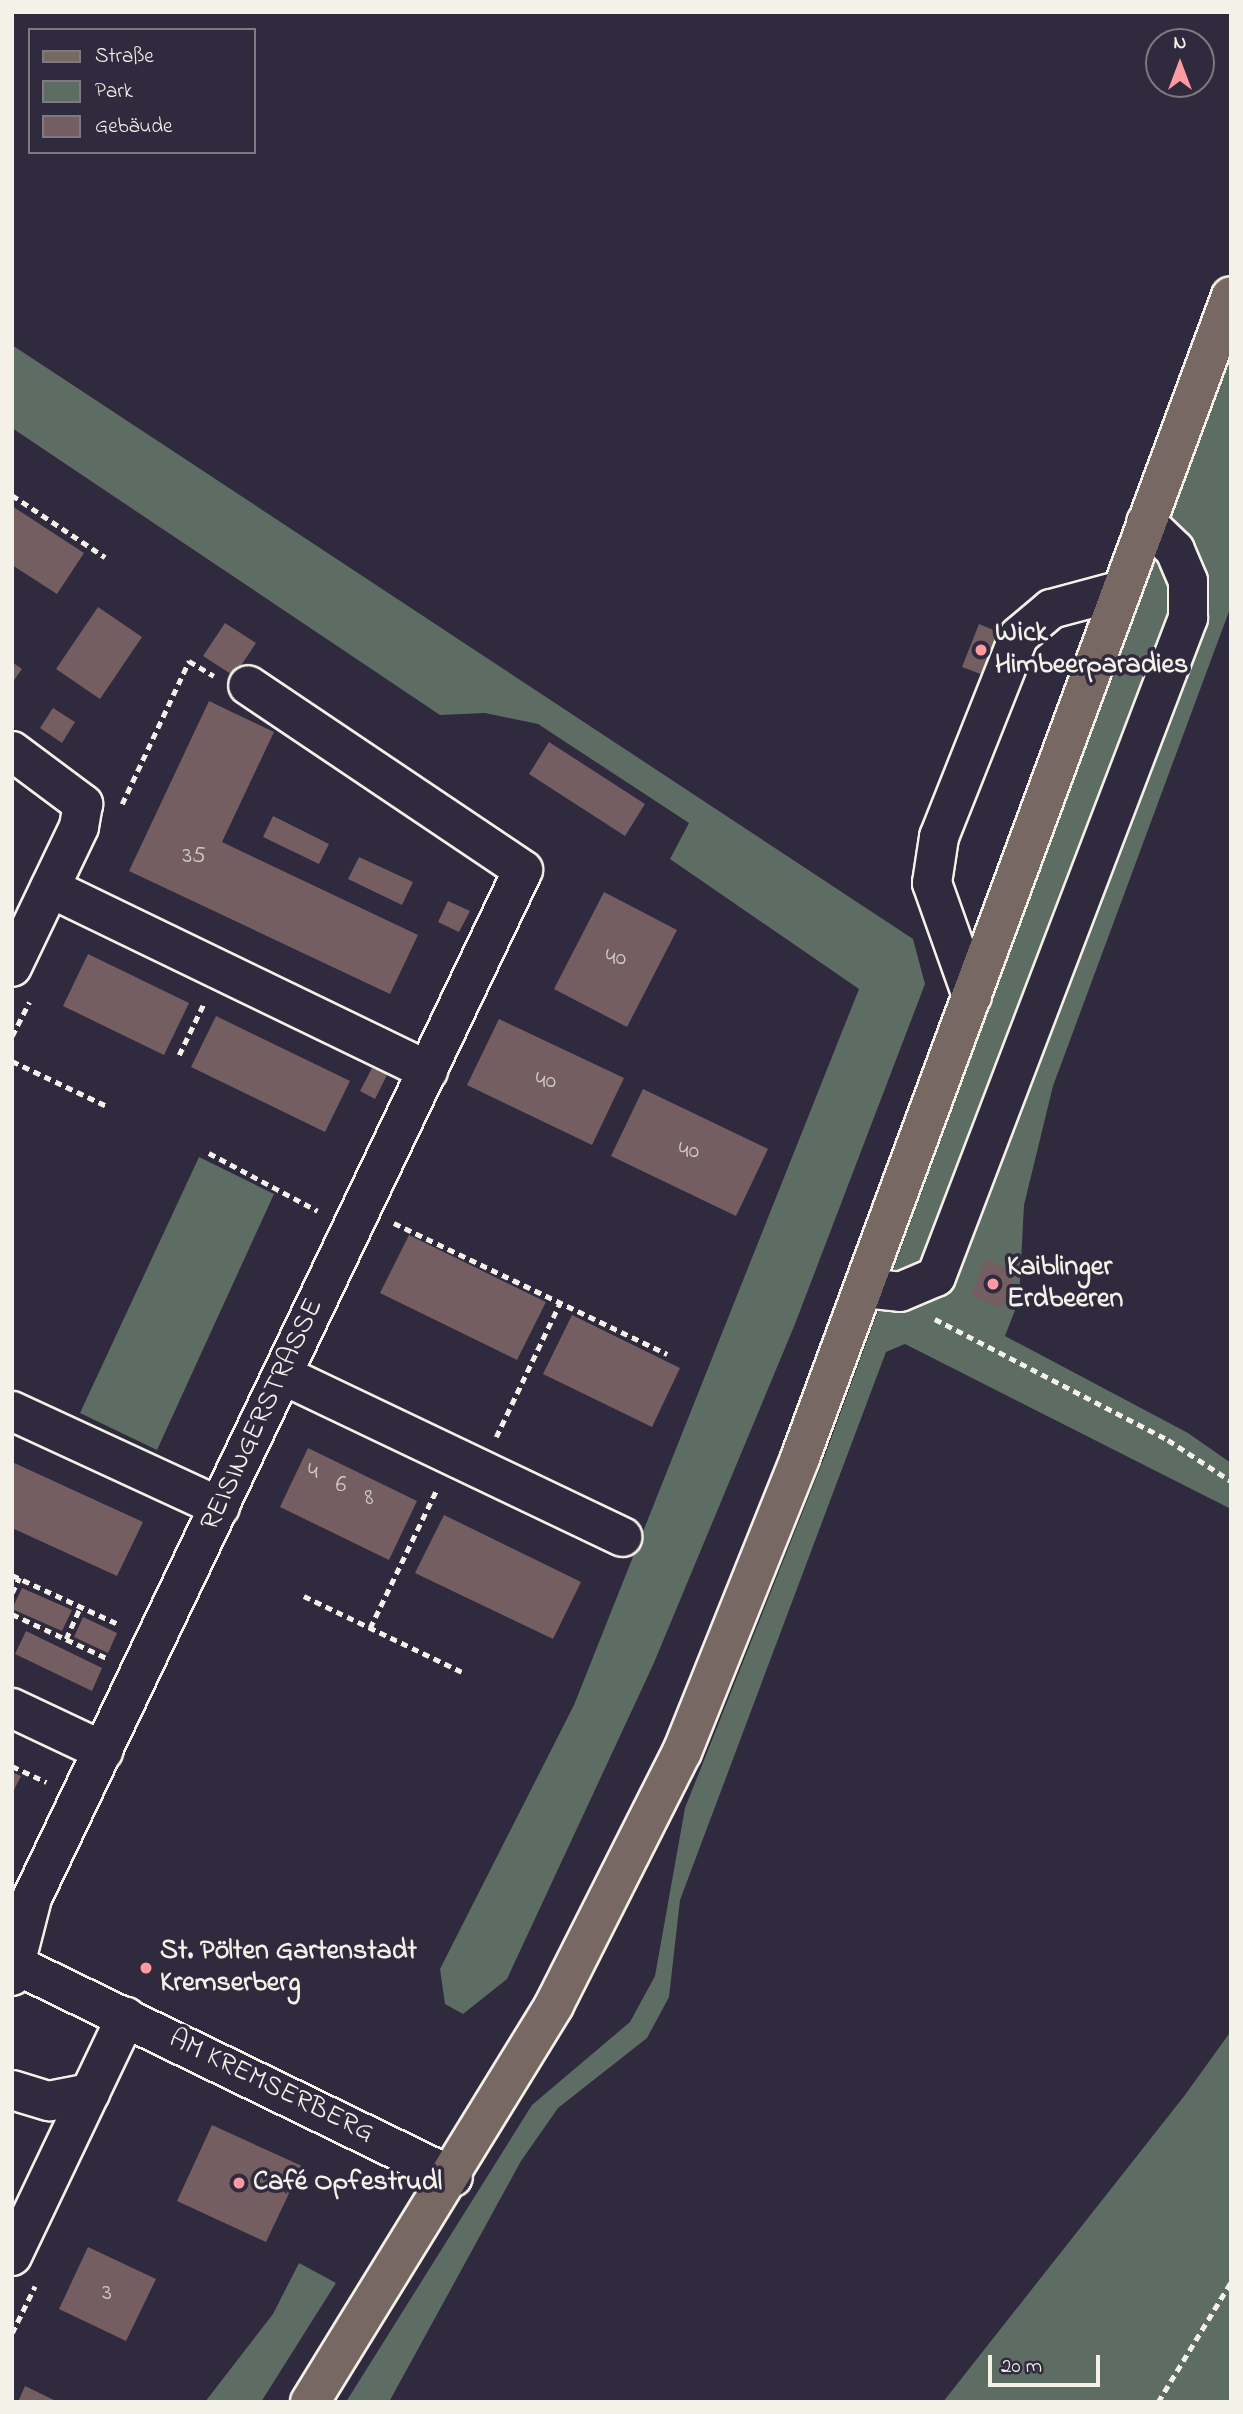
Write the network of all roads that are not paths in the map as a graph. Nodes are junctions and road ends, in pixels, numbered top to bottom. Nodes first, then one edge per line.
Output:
1 (1231, 296) edge
2 (1146, 522) junction
3 (1122, 590) junction
4 (248, 685) dead end
5 (12, 751) edge
6 (50, 888) junction
7 (12, 967) edge
8 (972, 996) junction
9 (428, 1071) junction
10 (864, 1288) junction
11 (283, 1375) junction
12 (12, 1411) edge
13 (220, 1507) junction
14 (622, 1537) dead end
15 (12, 1708) edge
16 (103, 1751) junction
17 (14, 1968) edge
18 (126, 2017) junction
19 (12, 2090) edge
20 (90, 2093) junction
21 (453, 2177) junction
22 (12, 2256) edge
23 (310, 2402) edge

1 - 2 main road
2 - 3 main road
2 - 10 street
3 - 8 main road
3 - 8 street
4 - 9 street, REISINGERSTRASSE
5 - 6 street
6 - 7 street
6 - 9 street
8 - 10 main road
9 - 11 street, REISINGERSTRASSE
10 - 21 main road
11 - 13 street, REISINGERSTRASSE
11 - 14 street
12 - 13 street
13 - 16 street, REISINGERSTRASSE
15 - 16 street
16 - 17 street, REISINGERSTRASSE
17 - 18 street, AM KREMSERBERG
18 - 20 street
18 - 21 street, AM KREMSERBERG
19 - 20 street
20 - 22 street
21 - 23 main road

